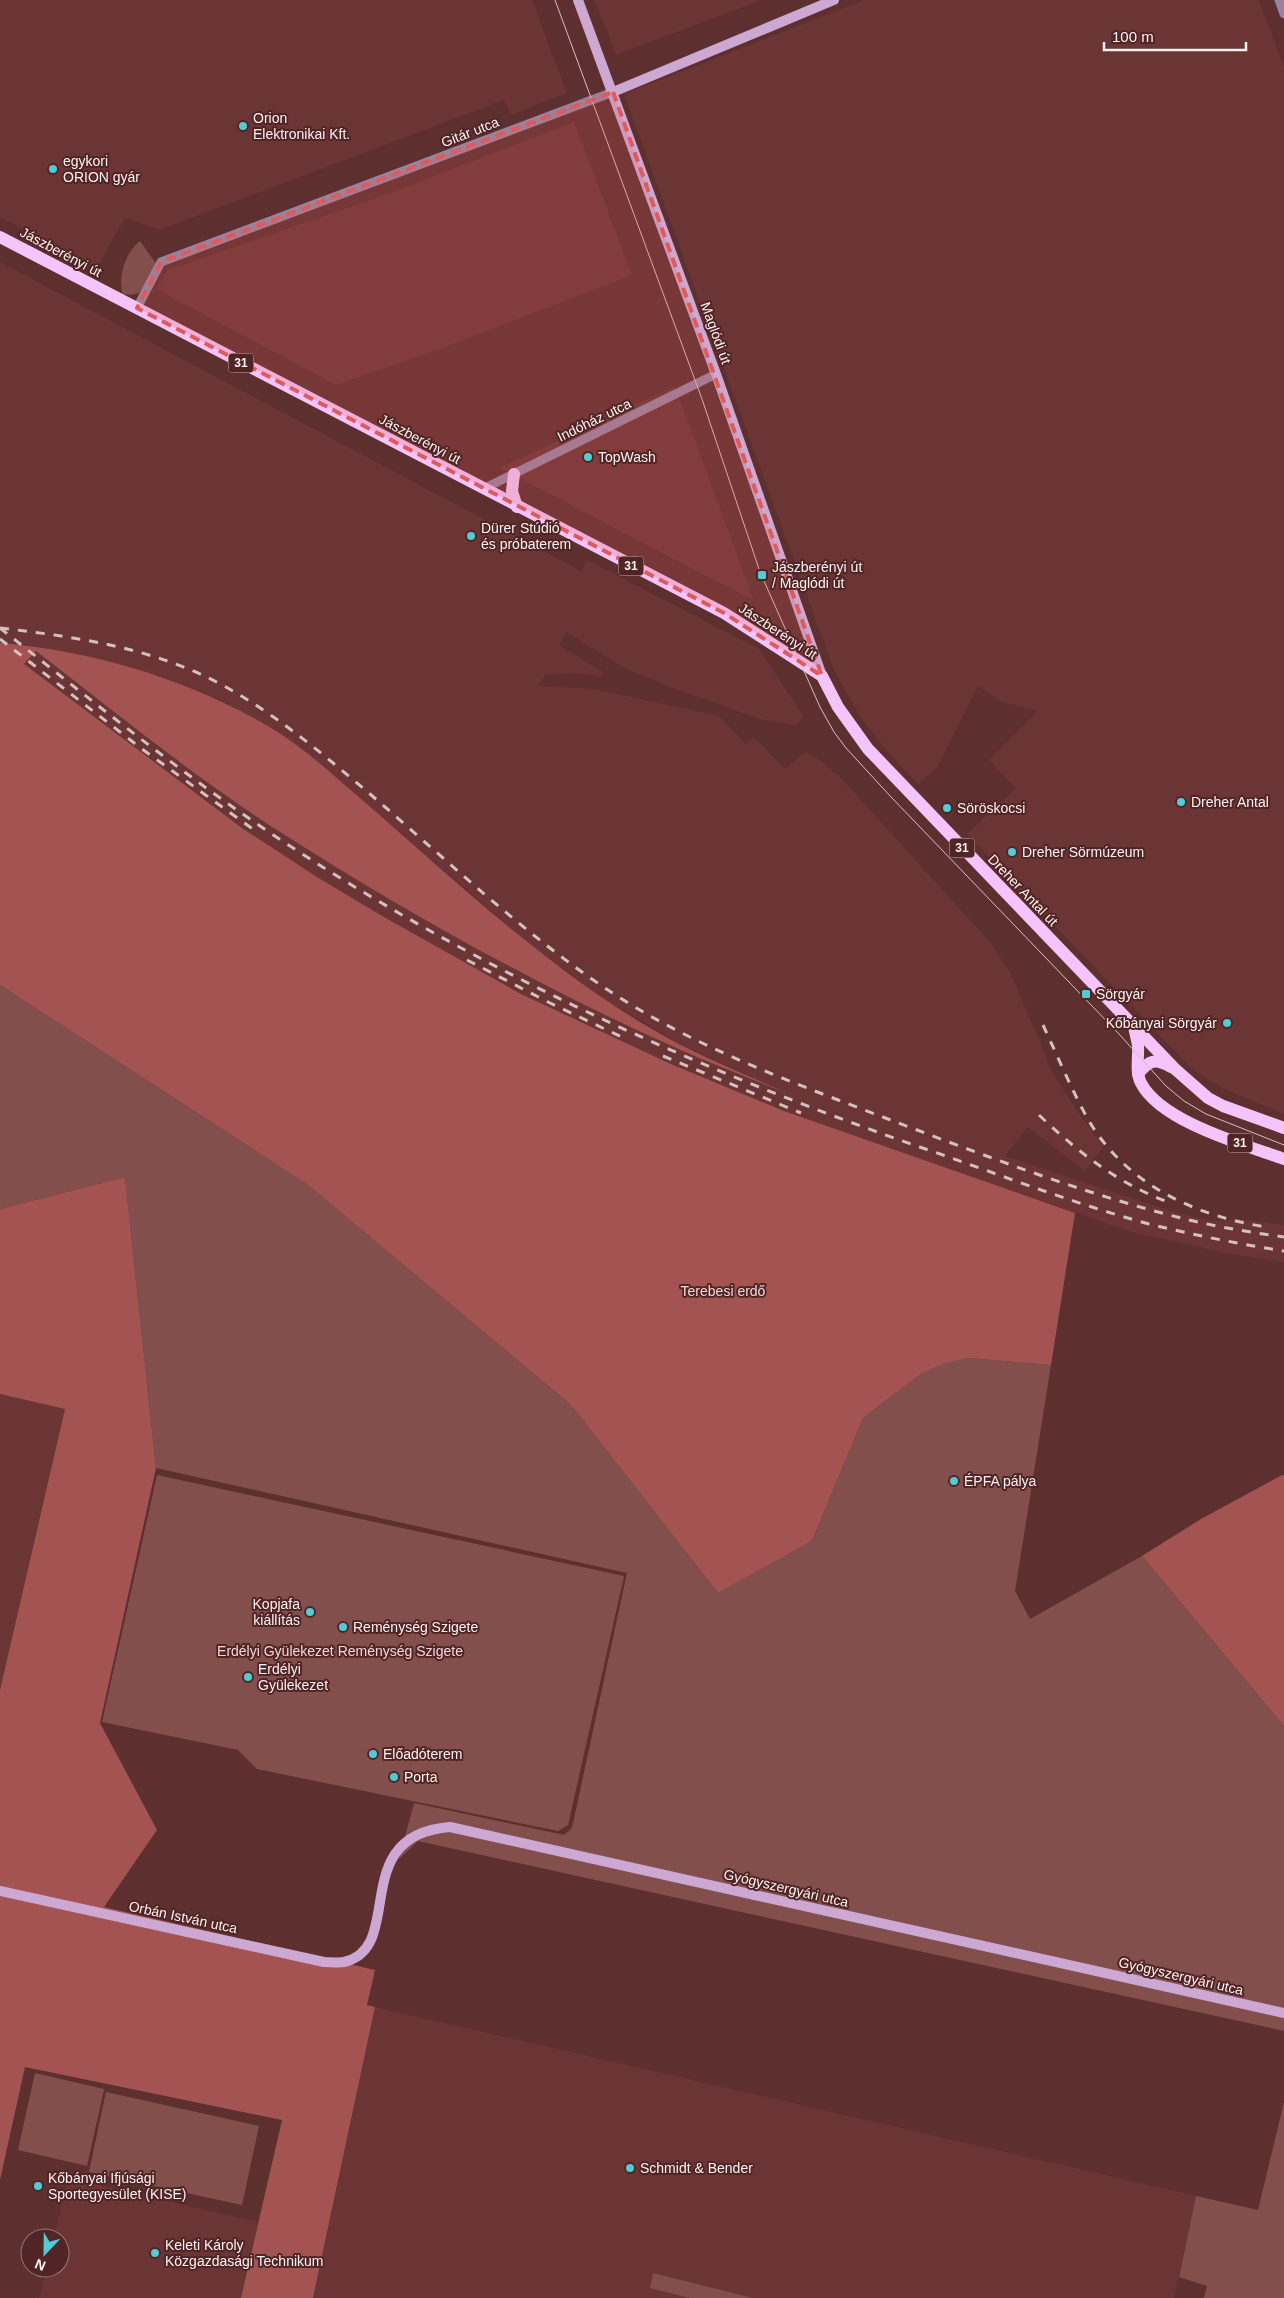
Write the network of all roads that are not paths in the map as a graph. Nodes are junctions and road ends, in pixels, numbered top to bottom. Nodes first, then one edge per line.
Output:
1 (578, 0) edge
2 (834, 0) edge
3 (1279, 0) edge
4 (1284, 14) edge
5 (613, 92) junction
6 (0, 237) edge
7 (137, 308) junction
8 (716, 374) junction
9 (514, 474) junction
10 (482, 489) junction
11 (517, 507) junction
12 (822, 676) junction
13 (1134, 1026) junction
14 (1175, 1069) junction
15 (1138, 1074) junction
16 (1284, 1128) edge
17 (1284, 1159) edge
18 (0, 1891) edge
19 (360, 1954) joint
20 (1284, 2014) edge

1 - 5 street, Maglódi út
2 - 5 street, Gitár utca
3 - 4 street
5 - 7 street, Gitár utca
5 - 8 street, Maglódi út
6 - 7 main road, Jászberényi út / 31
7 - 10 main road, Jászberényi út / 31
8 - 9 street, Indóház utca
8 - 12 street, Maglódi út
9 - 10 street, Indóház utca
9 - 11 main road
10 - 11 main road, Jászberényi út / 31
11 - 12 main road, Jászberényi út / 31
12 - 13 main road, Dreher Antal út / 31
13 - 14 main road, Dreher Antal út / 31
13 - 15 main road
14 - 15 main road
14 - 16 main road, Dreher Antal út / 31
15 - 17 main road, 31
18 - 19 street, Orbán István utca
19 - 20 street, Gyógyszergyári utca

